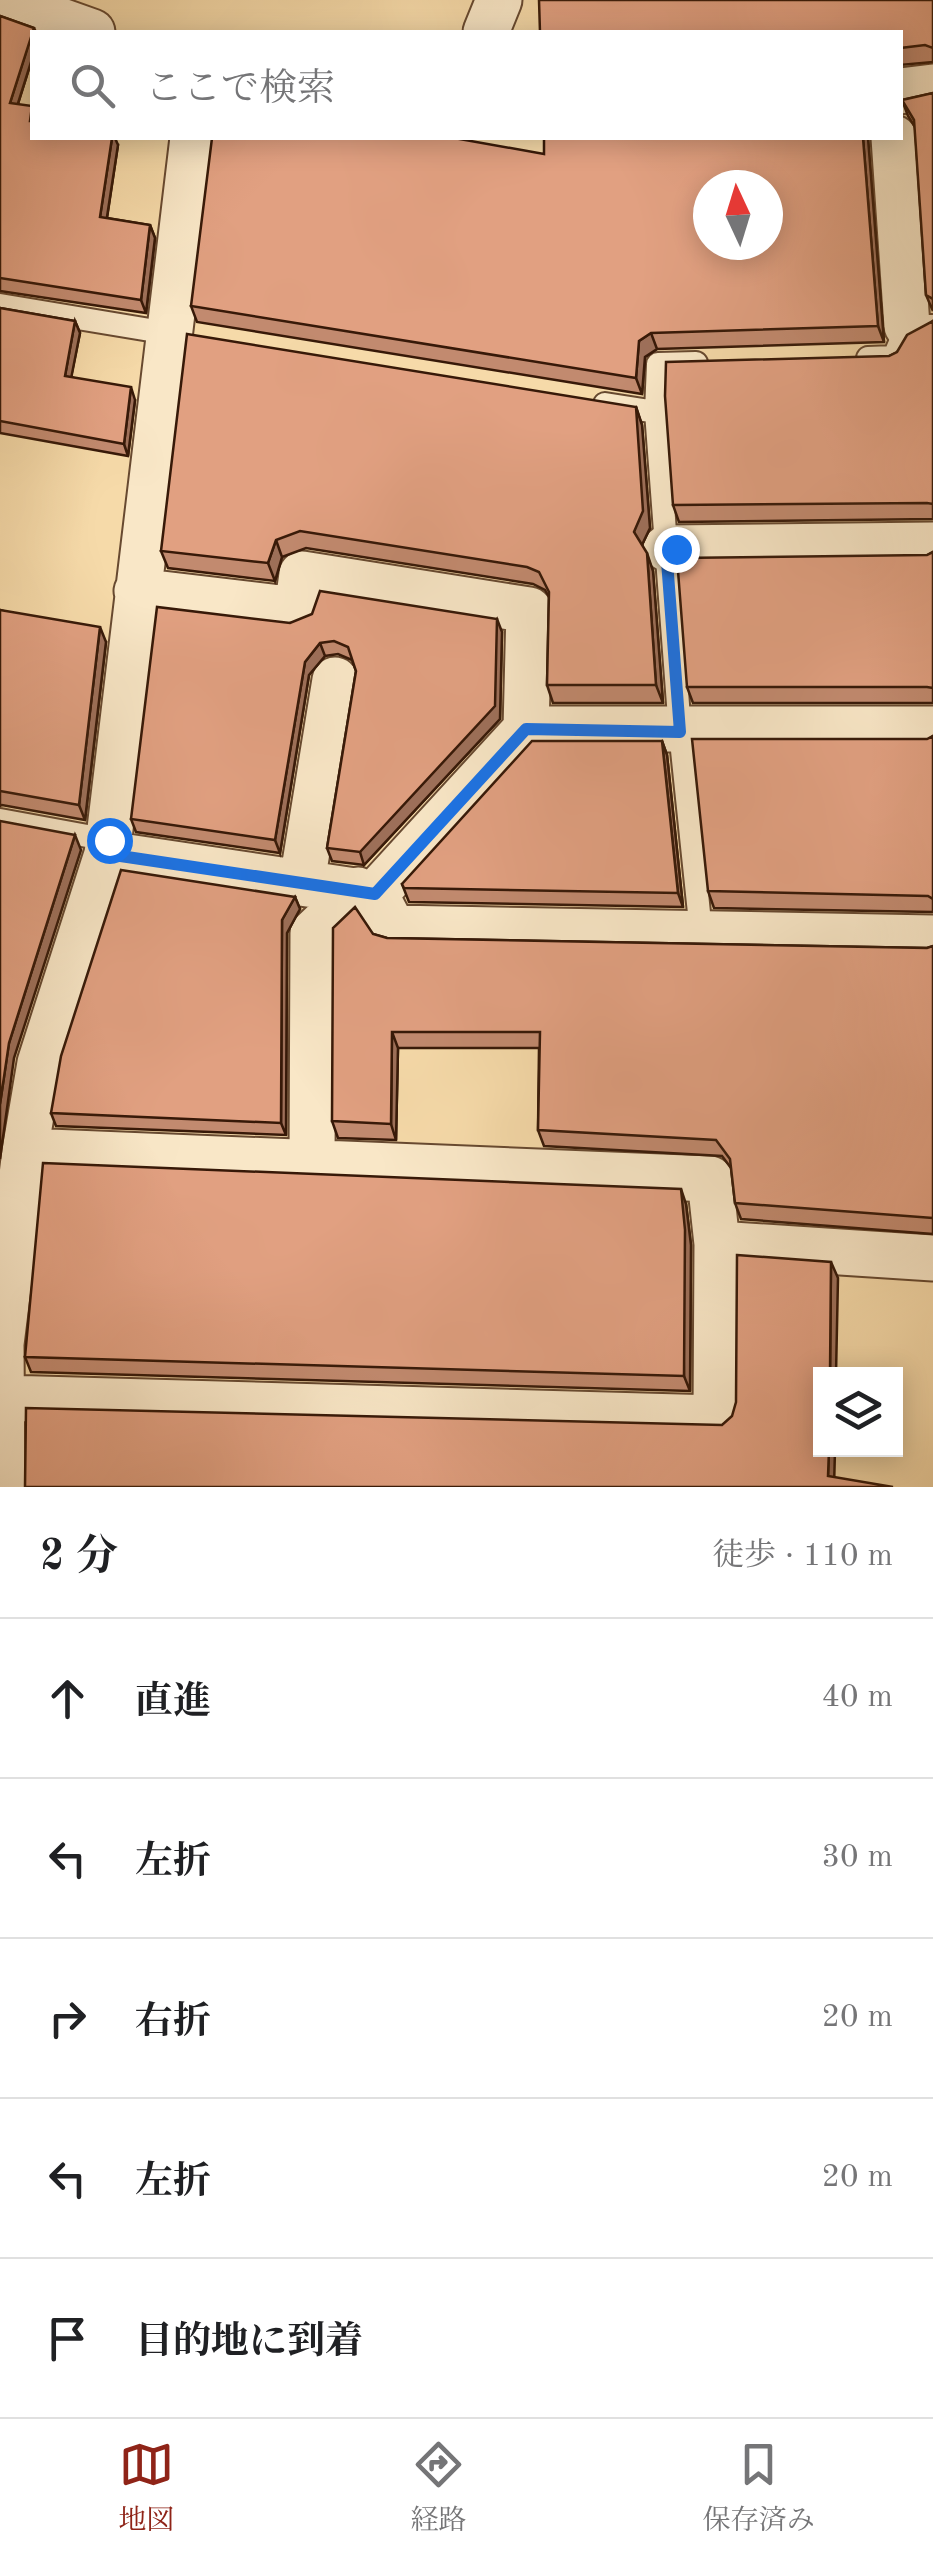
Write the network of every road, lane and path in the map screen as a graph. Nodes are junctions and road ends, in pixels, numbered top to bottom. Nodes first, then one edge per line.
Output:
1 (2, 0) edge
2 (499, 0) edge
3 (66, 17) edge
4 (487, 30) edge
5 (933, 87) edge
6 (903, 91) edge
7 (193, 140) edge
8 (894, 140) edge
9 (0, 305) edge
10 (920, 326) edge
11 (187, 336) junction
12 (842, 359) edge
13 (715, 362) edge
14 (578, 399) edge
15 (656, 412) junction
16 (933, 546) edge
17 (666, 548) junction
18 (137, 592) junction
19 (336, 680) dead end
20 (526, 729) junction
21 (933, 729) edge
22 (680, 732) junction
23 (0, 820) edge
24 (108, 847) junction
25 (302, 882) junction
26 (367, 892) junction
27 (700, 932) junction
28 (933, 938) edge
29 (26, 1151) junction
30 (312, 1163) junction
31 (717, 1244) junction
32 (933, 1258) edge
33 (1, 1344) edge
34 (4, 1398) junction
35 (2, 1487) edge

1 - 3 street
2 - 4 street
5 - 6 street
7 - 11 street
8 - 10 street
9 - 11 lane
10 - 12 lane
11 - 18 street
13 - 15 lane
14 - 15 lane
15 - 17 lane
16 - 17 street
17 - 22 lane
18 - 20 street
18 - 24 street
19 - 25 street
20 - 22 street
20 - 26 street
21 - 22 street
22 - 27 lane
23 - 24 lane
24 - 25 street
24 - 29 street
25 - 26 street
26 - 27 street
26 - 30 street
27 - 28 street
29 - 30 street
29 - 33 street
30 - 31 street
31 - 32 street
31 - 34 street
33 - 34 street
34 - 35 street

